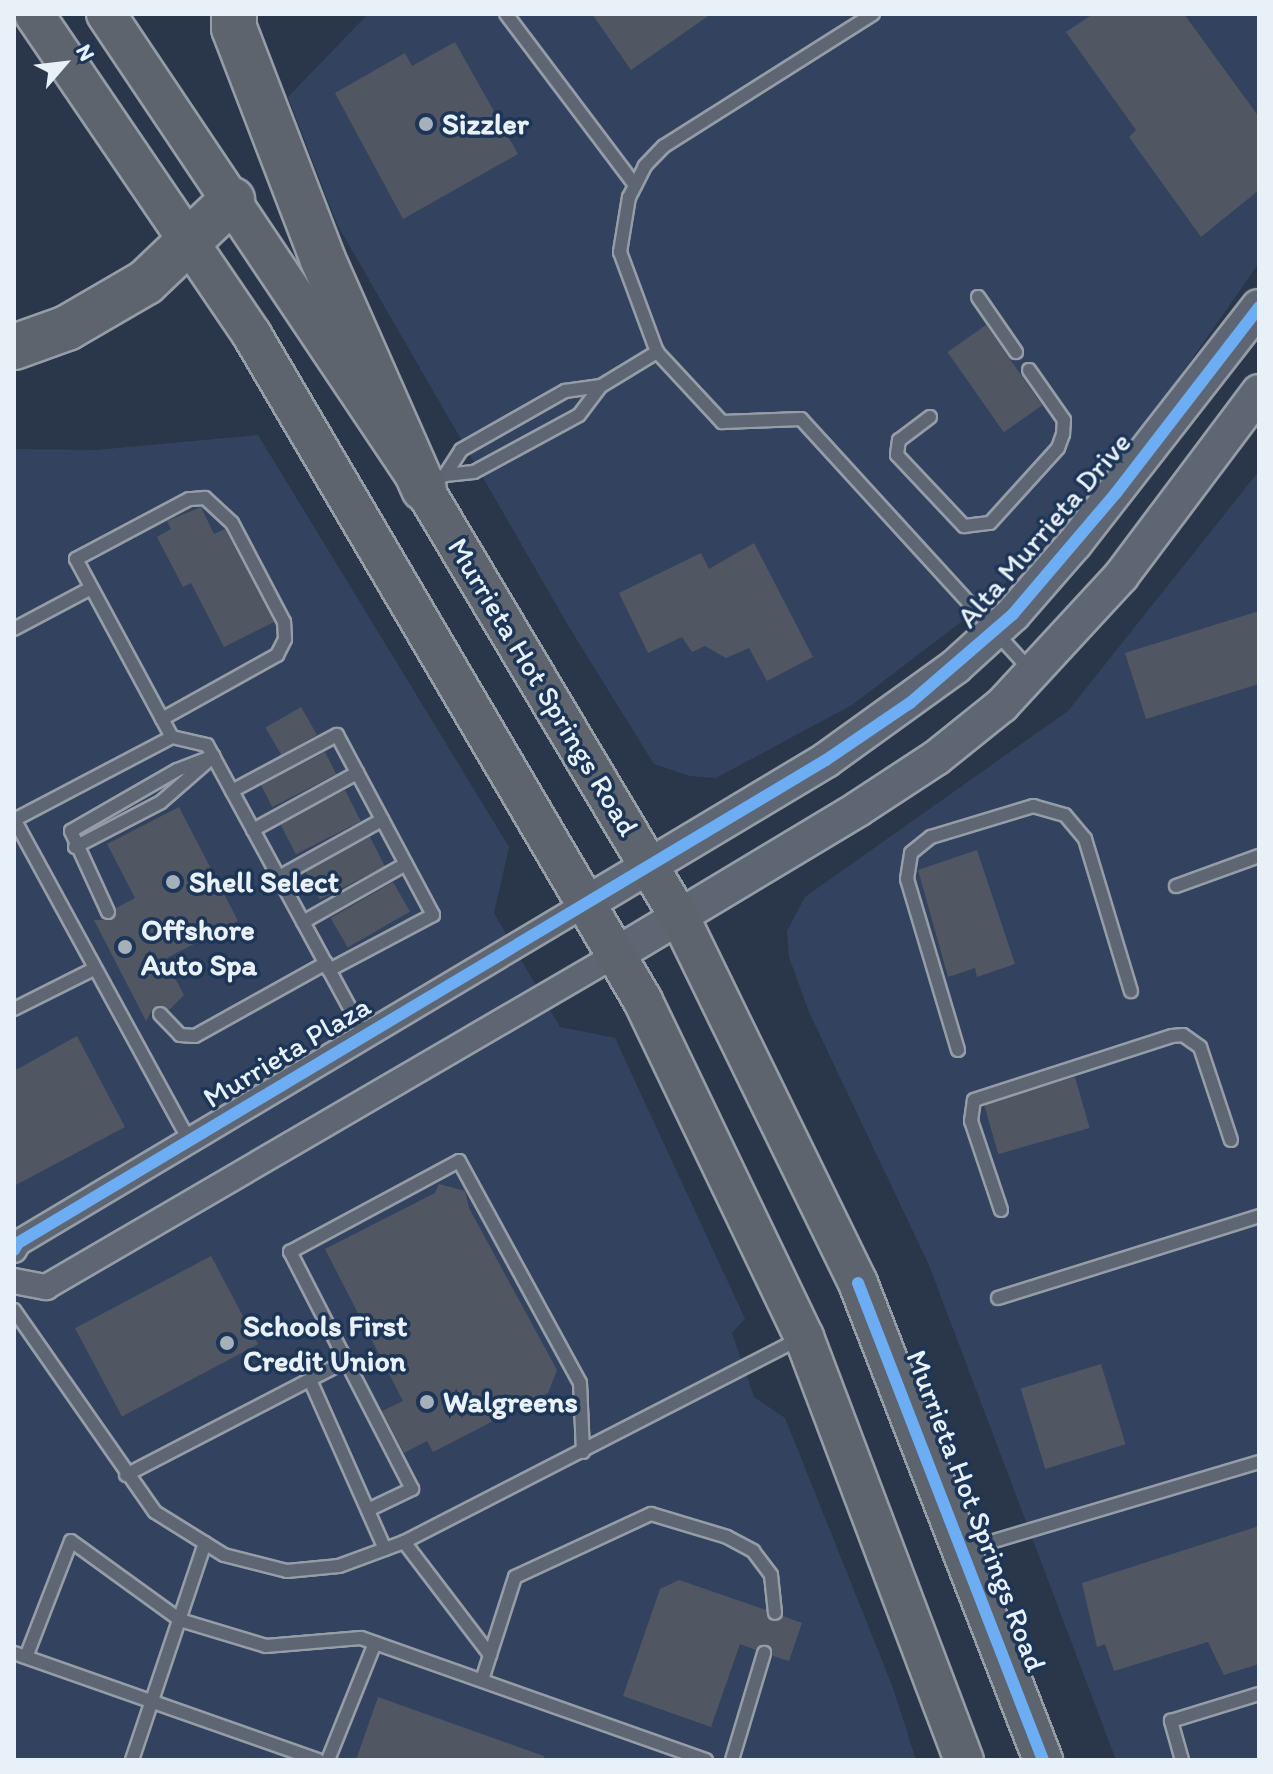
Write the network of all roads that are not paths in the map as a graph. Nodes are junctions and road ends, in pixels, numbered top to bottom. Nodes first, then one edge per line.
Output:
1 (34, 14) edge
2 (106, 14) edge
3 (234, 14) edge
4 (506, 14) edge
5 (873, 14) edge
6 (635, 185) junction
7 (232, 200) junction
8 (190, 245) junction
9 (978, 297) dead end
10 (1259, 307) edge
11 (14, 347) edge
12 (657, 352) junction
13 (1016, 352) dead end
14 (1029, 370) dead end
15 (601, 386) junction
16 (1259, 392) edge
17 (930, 417) dead end
18 (434, 482) junction
19 (91, 588) junction
20 (14, 629) edge
21 (997, 630) junction
22 (1034, 675) junction
23 (162, 719) junction
24 (172, 737) junction
25 (213, 756) junction
26 (357, 773) junction
27 (232, 791) junction
28 (14, 820) edge
29 (382, 820) junction
30 (253, 830) junction
31 (75, 847) junction
32 (1259, 856) edge
33 (406, 864) junction
34 (650, 865) junction
35 (279, 877) junction
36 (1176, 886) dead end
37 (589, 902) junction
38 (108, 912) dead end
39 (680, 918) junction
40 (303, 922) junction
41 (617, 954) junction
42 (328, 967) junction
43 (94, 969) junction
44 (1131, 991) dead end
45 (14, 1009) edge
46 (160, 1014) dead end
47 (365, 1036) junction
48 (958, 1050) dead end
49 (189, 1140) junction
50 (1231, 1140) dead end
51 (1001, 1210) dead end
52 (1259, 1216) edge
53 (14, 1250) edge
54 (14, 1281) edge
55 (998, 1298) dead end
56 (14, 1310) edge
57 (804, 1337) junction
58 (346, 1361) junction
59 (310, 1380) junction
60 (583, 1452) junction
61 (1259, 1462) edge
62 (126, 1475) junction
63 (368, 1510) junction
64 (404, 1542) junction
65 (205, 1543) junction
66 (385, 1549) junction
67 (964, 1550) junction
68 (775, 1613) dead end
69 (180, 1620) junction
70 (375, 1643) junction
71 (764, 1653) dead end
72 (20, 1655) edge
73 (490, 1655) junction
74 (482, 1680) junction
75 (1259, 1694) edge
76 (151, 1700) junction
77 (132, 1760) edge
78 (318, 1760) edge
79 (328, 1760) edge
80 (706, 1760) edge
81 (732, 1760) edge
82 (964, 1760) edge
83 (1043, 1760) edge
84 (1182, 1760) edge

1 - 8 main road
2 - 7 main road, Murrieta Hot Springs Road
3 - 18 highway
4 - 6 lane
5 - 6 lane
6 - 12 lane
7 - 8 highway
7 - 18 main road, Murrieta Hot Springs Road
8 - 11 highway
8 - 37 main road
9 - 13 lane
10 - 21 street, Alta Murrieta Drive
12 - 15 lane
12 - 21 lane
14 - 17 lane
15 - 18 lane
15 - 18 lane
16 - 22 street
18 - 34 main road, Murrieta Hot Springs Road
19 - 20 lane
19 - 23 lane
19 - 23 lane
21 - 22 lane
21 - 34 street, Alta Murrieta Drive
22 - 39 street
23 - 24 lane
24 - 25 lane
24 - 28 lane
25 - 27 lane
25 - 31 lane
25 - 31 lane
26 - 27 lane
26 - 29 lane
26 - 30 lane
27 - 30 lane
28 - 43 lane
29 - 33 lane
29 - 35 lane
30 - 35 lane
31 - 38 lane
32 - 36 lane
33 - 40 lane
33 - 42 lane
34 - 37 street, Alta Murrieta Drive
34 - 39 main road, Murrieta Hot Springs Road
35 - 40 lane
37 - 41 main road
37 - 47 street, Murrieta Plaza
39 - 41 street
39 - 67 main road, Murrieta Hot Springs Road
40 - 42 lane
41 - 54 street
41 - 57 main road
42 - 46 lane
42 - 47 lane
43 - 45 lane
43 - 49 lane
44 - 48 lane
47 - 49 street, Murrieta Plaza
49 - 53 street, Murrieta Plaza
50 - 51 lane
52 - 55 lane
56 - 62 lane
57 - 60 lane
57 - 82 main road
58 - 59 lane
58 - 60 lane
58 - 63 lane
59 - 62 lane
59 - 63 lane
60 - 64 lane
61 - 67 lane
62 - 65 lane
63 - 66 lane
64 - 66 lane
64 - 73 lane
65 - 66 lane
65 - 69 lane
67 - 83 main road, Murrieta Hot Springs Road
68 - 73 lane
69 - 70 lane
69 - 72 lane
69 - 76 lane
70 - 74 lane
70 - 79 lane
71 - 81 lane
72 - 76 lane
73 - 74 lane
74 - 80 lane
75 - 84 lane
76 - 77 lane
76 - 78 lane

